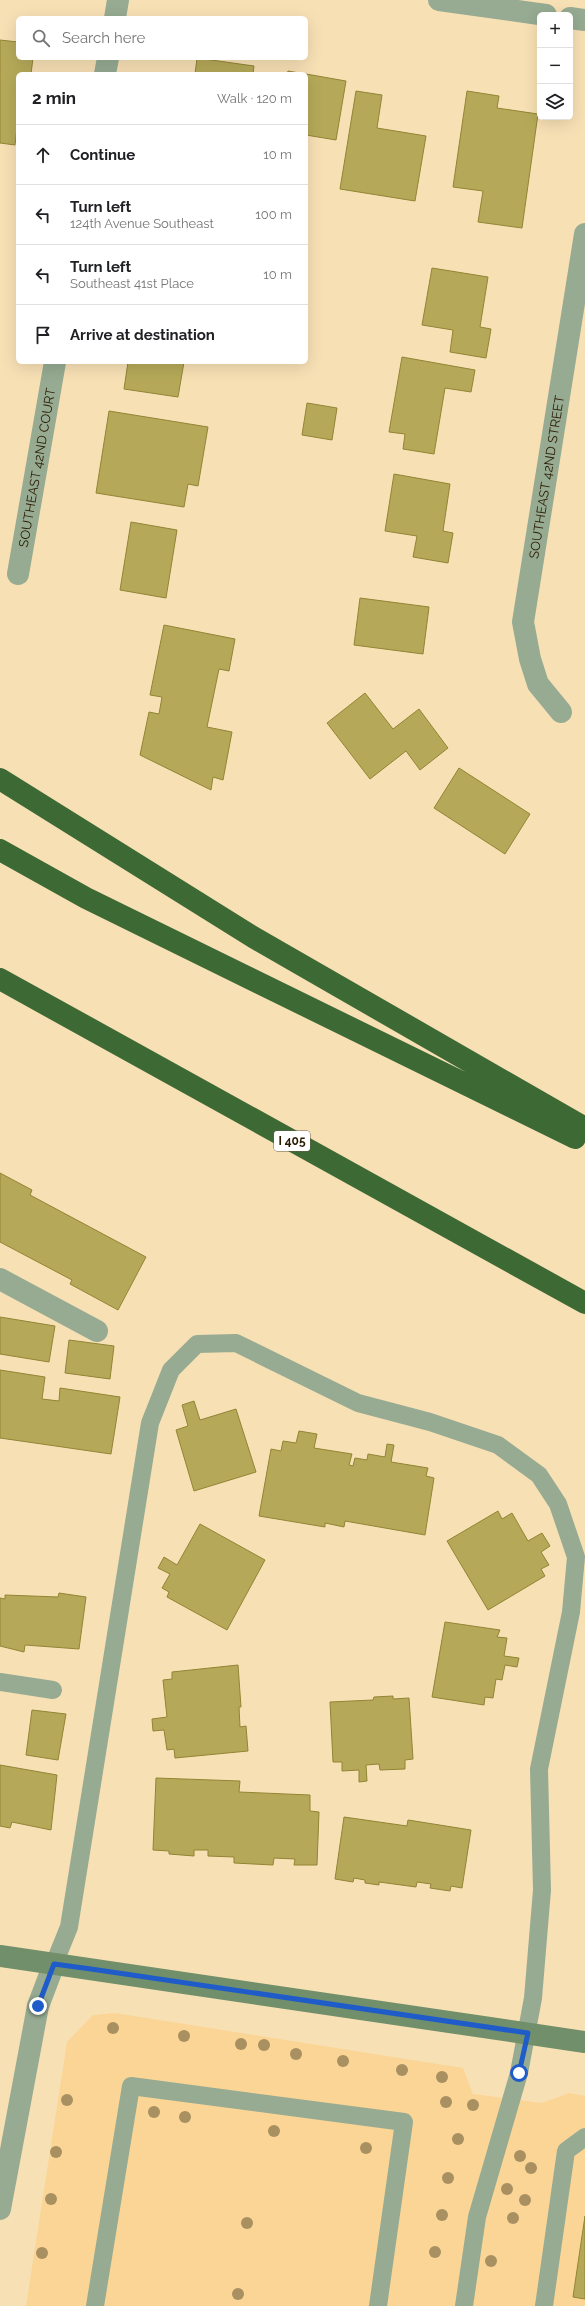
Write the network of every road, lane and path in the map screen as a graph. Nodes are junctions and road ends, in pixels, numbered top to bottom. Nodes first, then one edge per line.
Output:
1 (118, 0) edge
2 (439, 0) edge
3 (537, 14) edge
4 (115, 16) edge
5 (573, 18) edge
6 (585, 20) edge
7 (108, 60) edge
8 (106, 72) edge
9 (585, 234) edge
10 (55, 364) edge
11 (18, 574) dead end
12 (561, 712) dead end
13 (0, 779) edge
14 (0, 850) edge
15 (0, 979) edge
16 (585, 1128) edge
17 (585, 1143) edge
18 (0, 1279) edge
19 (585, 1303) edge
20 (97, 1331) dead end
21 (0, 1682) edge
22 (53, 1690) dead end
23 (0, 1956) edge
24 (54, 1964) junction
25 (528, 2033) junction
26 (585, 2042) edge
27 (585, 2137) edge
28 (0, 2210) edge
29 (95, 2306) edge
30 (378, 2306) edge
31 (464, 2306) edge
32 (544, 2306) edge

1 - 4 street
2 - 3 street
5 - 6 street
7 - 8 street
9 - 12 street, SOUTHEAST 42ND STREET
10 - 11 street, SOUTHEAST 42ND COURT
13 - 16 highway
14 - 17 highway
15 - 19 highway, I 405
18 - 20 street
21 - 22 lane
23 - 24 street
24 - 25 street
24 - 25 lane
24 - 28 street
25 - 26 street
25 - 31 lane
27 - 32 lane
29 - 30 lane

